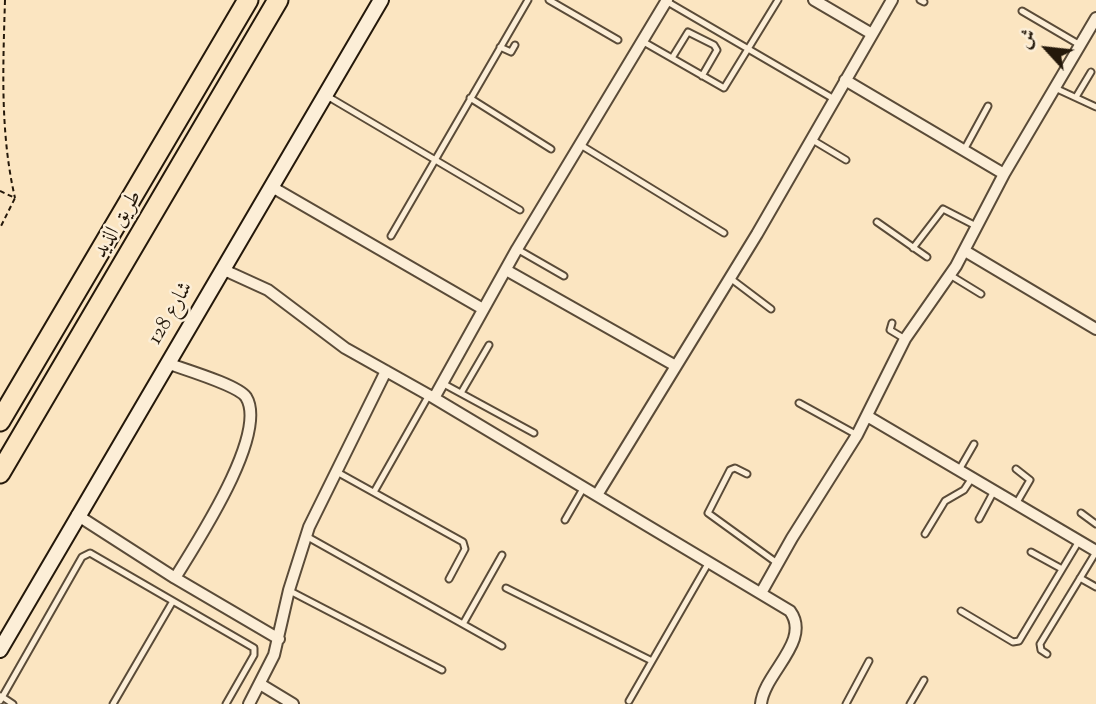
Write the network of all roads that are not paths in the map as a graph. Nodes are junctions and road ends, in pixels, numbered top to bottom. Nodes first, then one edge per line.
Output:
1 (248, 0) edge
2 (278, 0) edge
3 (381, 0) edge
4 (528, 0) edge
5 (549, 0) edge
6 (778, 0) edge
7 (814, 0) edge
8 (892, 0) edge
9 (666, 1) edge
10 (1023, 11) dead end
11 (1096, 18) edge
12 (872, 34) junction
13 (618, 40) dead end
14 (642, 41) junction
15 (515, 45) dead end
16 (1080, 45) junction
17 (500, 47) junction
18 (749, 50) junction
19 (671, 58) junction
20 (1091, 72) dead end
21 (702, 76) junction
22 (845, 80) junction
23 (1055, 88) junction
24 (324, 95) junction
25 (1076, 97) junction
26 (470, 98) junction
27 (834, 99) junction
28 (988, 106) dead end
29 (1096, 107) edge
30 (811, 139) junction
31 (579, 144) junction
32 (551, 149) dead end
33 (964, 150) junction
34 (435, 158) junction
35 (846, 160) dead end
36 (1004, 174) junction
37 (272, 187) junction
38 (520, 210) dead end
39 (877, 222) dead end
40 (976, 226) junction
41 (724, 233) dead end
42 (391, 236) dead end
43 (913, 248) junction
44 (517, 250) junction
45 (965, 251) junction
46 (927, 257) dead end
47 (222, 269) junction
48 (506, 270) junction
49 (950, 275) junction
50 (564, 276) dead end
51 (730, 278) junction
52 (981, 294) dead end
53 (483, 309) junction
54 (771, 309) dead end
55 (892, 323) dead end
56 (1096, 329) edge
57 (905, 339) junction
58 (489, 345) dead end
59 (167, 363) junction
60 (674, 365) junction
61 (386, 371) junction
62 (442, 383) junction
63 (461, 393) junction
64 (432, 396) junction
65 (799, 403) dead end
66 (867, 416) junction
67 (0, 421) edge
68 (534, 433) dead end
69 (857, 435) junction
70 (974, 444) dead end
71 (1016, 469) dead end
72 (335, 470) junction
73 (958, 470) junction
74 (0, 473) edge
75 (747, 474) dead end
76 (972, 478) junction
77 (584, 487) junction
78 (994, 491) junction
79 (374, 492) junction
80 (597, 495) junction
81 (1016, 504) junction
82 (1081, 513) dead end
83 (77, 515) junction
84 (979, 519) dead end
85 (565, 520) dead end
86 (1096, 524) edge
87 (925, 534) dead end
88 (306, 536) junction
89 (1079, 541) junction
90 (1095, 549) edge
91 (1031, 552) dead end
92 (502, 555) dead end
93 (709, 562) junction
94 (777, 563) junction
95 (1062, 569) junction
96 (175, 578) junction
97 (1080, 578) junction
98 (449, 579) dead end
99 (1096, 587) edge
100 (506, 589) dead end
101 (289, 590) junction
102 (761, 593) junction
103 (173, 601) junction
104 (961, 611) dead end
105 (463, 624) junction
106 (279, 639) junction
107 (502, 646) dead end
108 (0, 650) edge
109 (1047, 654) dead end
110 (652, 661) junction
111 (869, 661) dead end
112 (442, 670) dead end
113 (924, 680) dead end
114 (260, 684) junction
115 (1, 698) edge
116 (629, 701) dead end
117 (13, 704) edge
118 (113, 704) edge
119 (226, 704) edge
120 (249, 704) edge
121 (293, 704) edge
122 (761, 704) edge
123 (846, 704) edge
124 (910, 704) edge

1 - 67 highway, طريق الذيد
2 - 74 highway, طريق الذيد
3 - 24 street, شارع 128
4 - 17 lane
5 - 13 lane
6 - 18 lane
7 - 12 street
8 - 12 street
9 - 14 street
9 - 18 lane
10 - 16 lane
11 - 16 street
12 - 22 street
14 - 19 lane
14 - 31 street
15 - 17 lane
16 - 23 street
17 - 26 lane
18 - 21 lane
18 - 27 lane
19 - 21 lane
19 - 21 lane
20 - 25 lane
22 - 27 street
22 - 33 street
23 - 25 lane
23 - 36 street
24 - 34 lane
24 - 37 street, شارع 128
25 - 29 lane
26 - 32 lane
26 - 34 lane
27 - 30 street
28 - 33 lane
30 - 35 lane
30 - 51 street
31 - 41 lane
31 - 44 street
33 - 36 street
34 - 38 lane
34 - 42 lane
36 - 40 street
37 - 47 street, شارع 128
37 - 53 street
39 - 43 lane
40 - 43 lane
40 - 45 street
43 - 46 lane
44 - 48 street
44 - 50 lane
45 - 49 street
45 - 56 street
47 - 59 street, شارع 128
47 - 61 street
48 - 53 street
48 - 60 street
49 - 52 lane
49 - 57 street
51 - 54 lane
51 - 60 street
53 - 62 street
55 - 57 lane
57 - 66 street
58 - 63 lane
59 - 83 street, شارع 128
59 - 96 street
60 - 80 street
61 - 64 street
61 - 72 street
62 - 63 lane
62 - 64 street
63 - 68 lane
64 - 77 street
64 - 79 lane
65 - 69 lane
66 - 69 street
66 - 73 street
69 - 94 street
70 - 73 lane
71 - 81 lane
72 - 79 lane
72 - 88 street
73 - 76 street
75 - 94 lane
76 - 78 street
76 - 87 lane
77 - 80 street
77 - 85 lane
78 - 81 street
78 - 84 lane
79 - 98 lane
80 - 93 street
81 - 89 street
82 - 86 lane
83 - 96 street
83 - 108 street, شارع 128
88 - 101 street
88 - 105 lane
89 - 90 street
89 - 95 lane
90 - 97 lane
91 - 95 lane
92 - 105 lane
93 - 102 street
93 - 110 lane
94 - 102 street
95 - 104 lane
96 - 106 street
97 - 99 lane
97 - 109 lane
100 - 110 lane
101 - 106 street
101 - 112 lane
102 - 122 street
103 - 115 lane
103 - 118 lane
103 - 119 lane
105 - 107 lane
106 - 114 street
110 - 116 lane
111 - 123 lane
113 - 124 lane
114 - 120 street
114 - 121 street
115 - 117 lane

